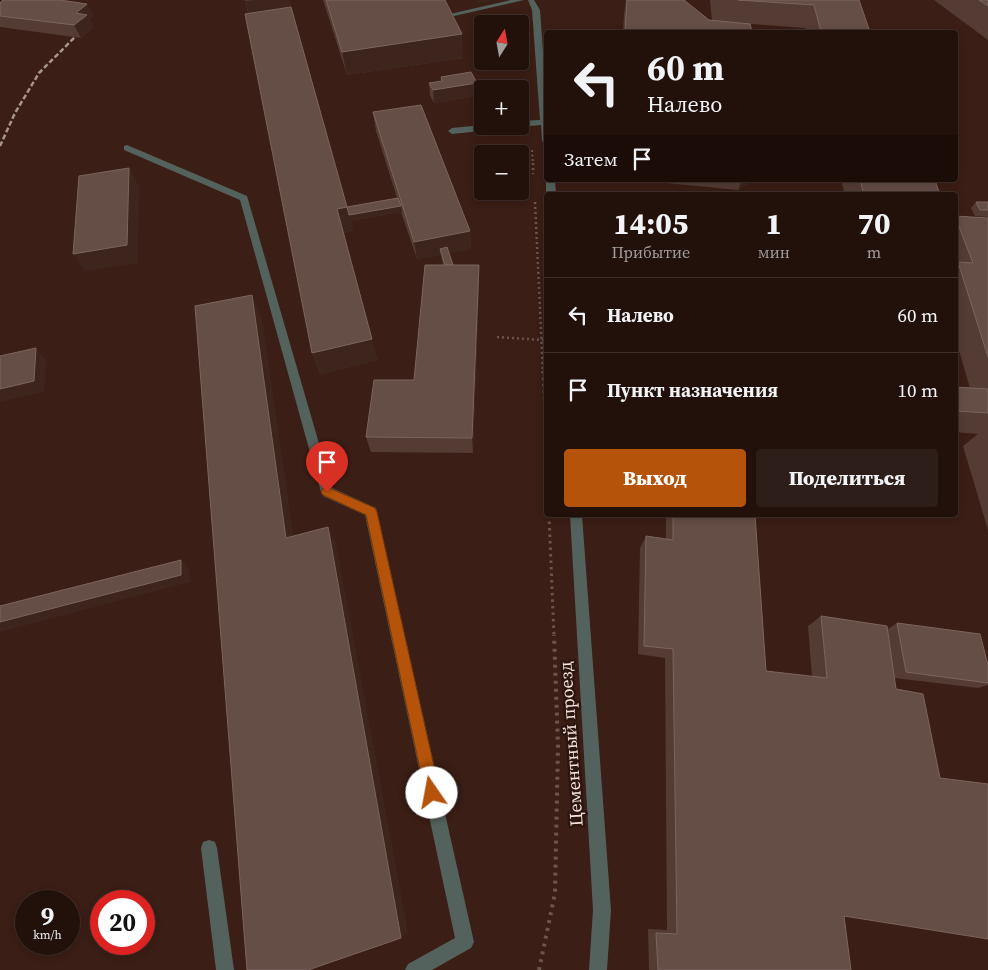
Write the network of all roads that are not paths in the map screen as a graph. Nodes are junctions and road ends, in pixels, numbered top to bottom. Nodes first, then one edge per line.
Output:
1 (521, 0) edge
2 (531, 0) edge
3 (454, 14) edge
4 (544, 122) joint
5 (529, 123) edge
6 (474, 129) edge
7 (452, 131) dead end
8 (127, 148) dead end
9 (576, 517) edge
10 (209, 848) dead end
11 (225, 970) edge
12 (414, 970) edge
13 (598, 970) edge

1 - 3 street
2 - 4 street
4 - 5 street
6 - 7 street
8 - 12 street
9 - 13 street, Цементный проезд
10 - 11 street

